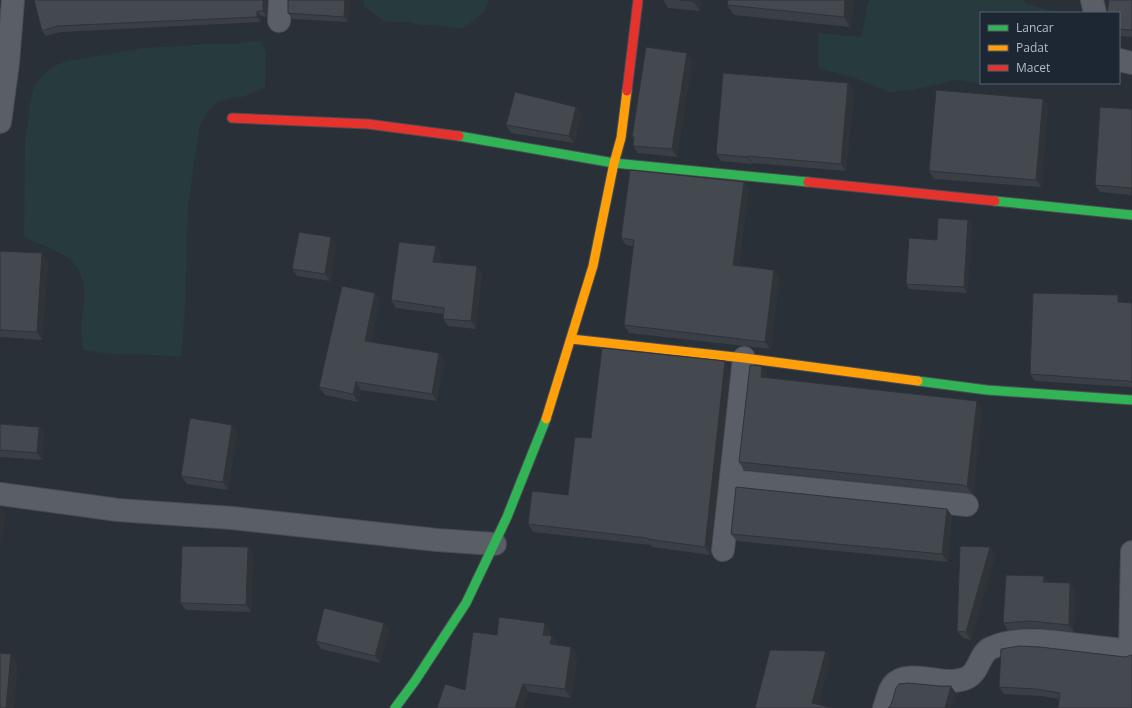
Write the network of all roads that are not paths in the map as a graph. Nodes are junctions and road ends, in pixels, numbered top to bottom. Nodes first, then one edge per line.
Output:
1 (13, 0) edge
2 (280, 0) edge
3 (638, 0) edge
4 (1092, 0) edge
5 (1095, 12) edge
6 (279, 21) dead end
7 (1120, 60) edge
8 (4, 63) edge
9 (1132, 63) edge
10 (232, 118) dead end
11 (0, 122) edge
12 (614, 163) junction
13 (1132, 215) edge
14 (571, 339) junction
15 (744, 358) junction
16 (1132, 400) edge
17 (731, 481) junction
18 (0, 494) edge
19 (967, 505) dead end
20 (495, 544) junction
21 (723, 550) dead end
22 (1132, 552) edge
23 (1131, 651) edge
24 (395, 708) edge
25 (884, 708) edge

1 - 8 street
2 - 6 street
3 - 12 street
4 - 5 street
7 - 9 street
8 - 11 street
10 - 12 street
12 - 13 street
12 - 14 street
14 - 15 street
14 - 20 street
15 - 16 street
15 - 17 street
17 - 19 street
17 - 21 street
18 - 20 street
20 - 24 street
22 - 23 street
23 - 25 street

